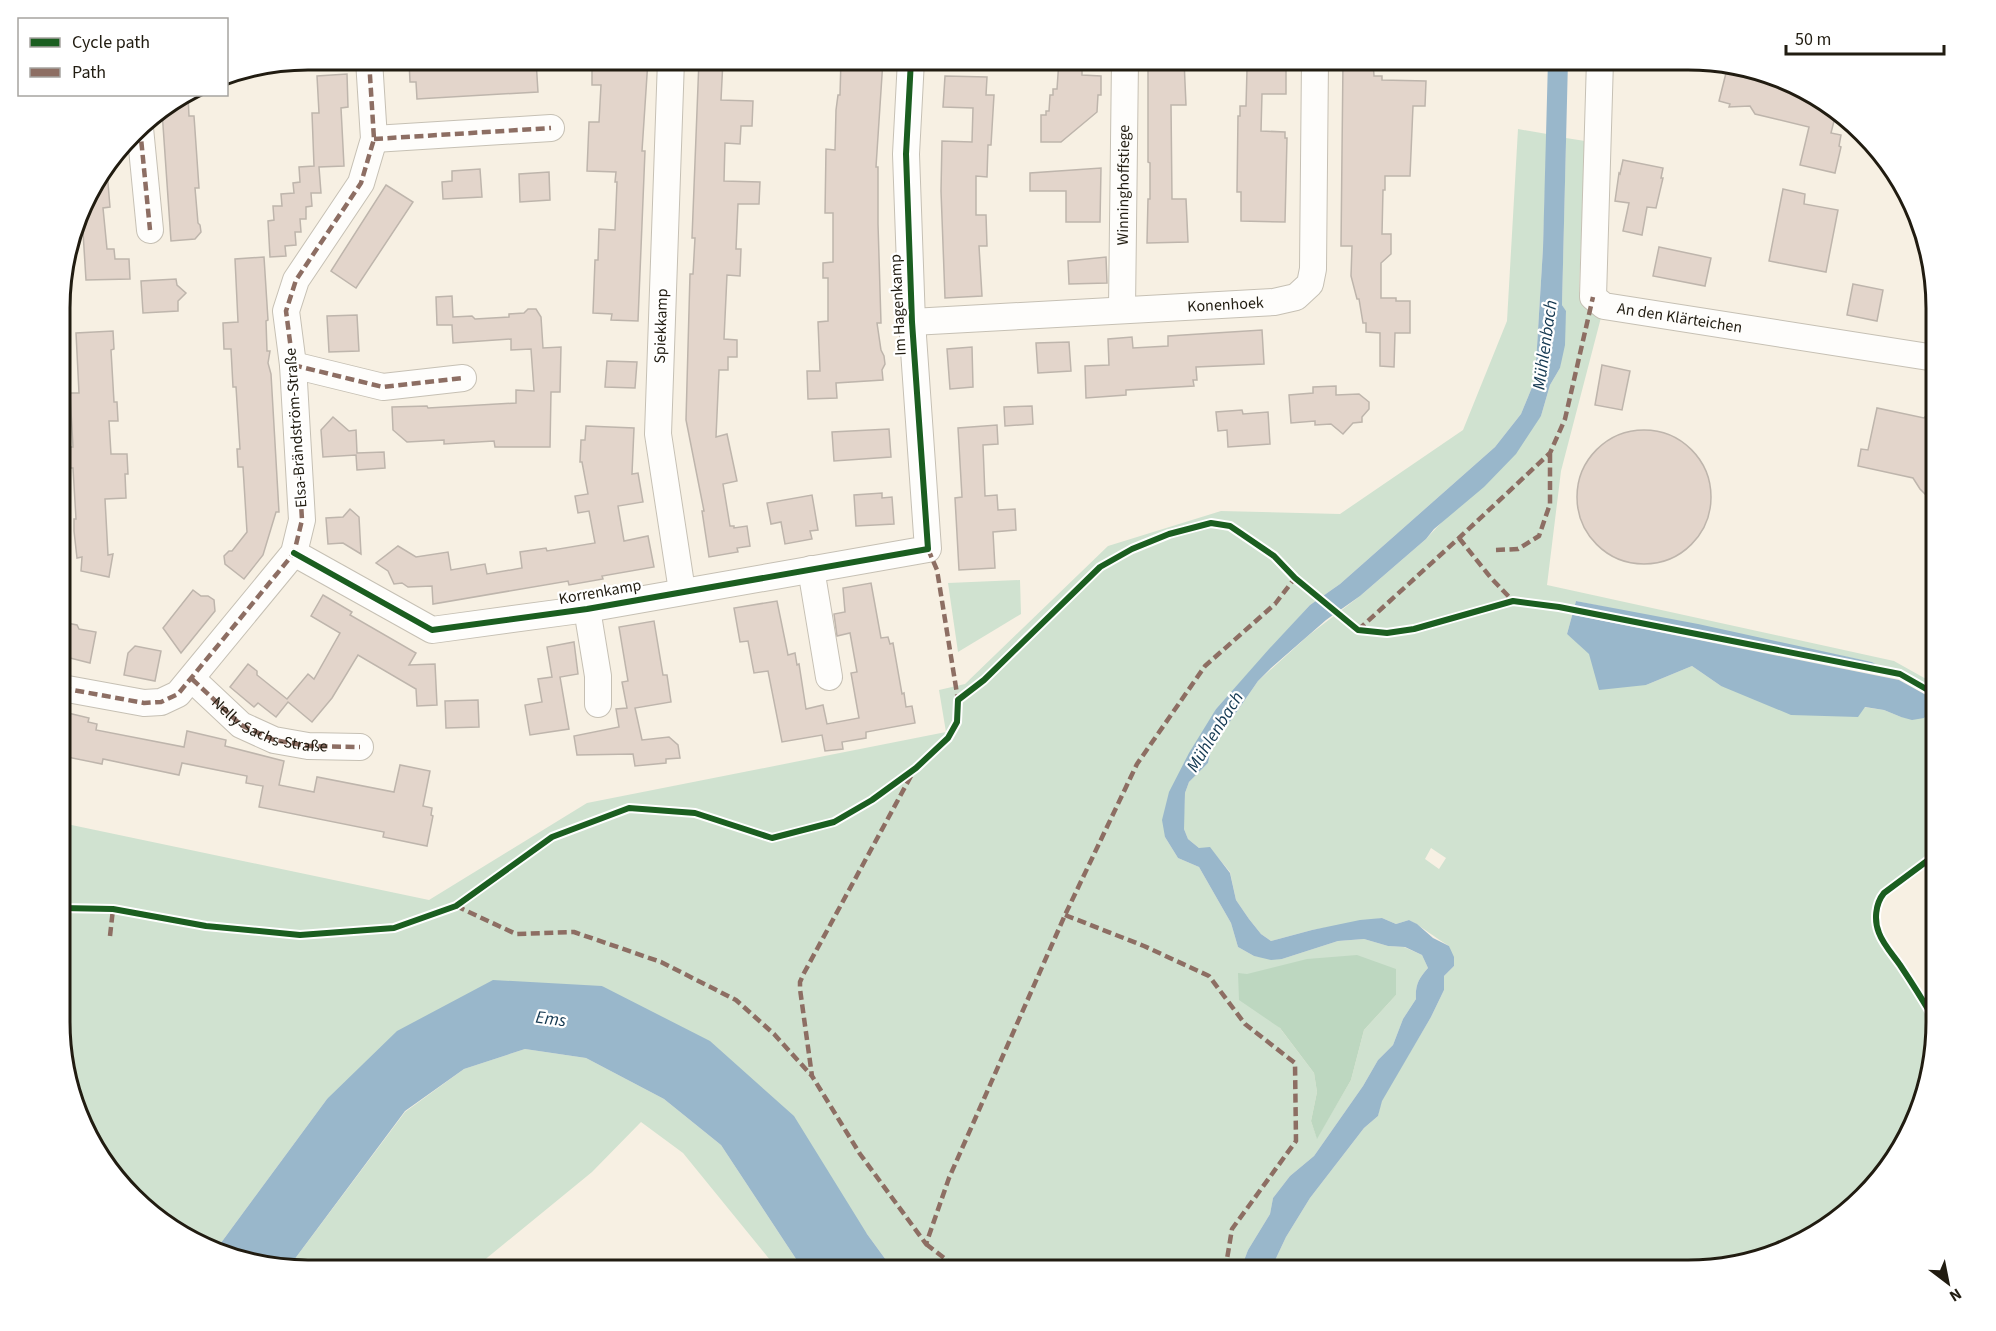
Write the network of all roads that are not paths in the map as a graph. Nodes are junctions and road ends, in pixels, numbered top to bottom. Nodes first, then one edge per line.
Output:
1 (370, 70) edge
2 (671, 70) edge
3 (910, 70) edge
4 (1125, 70) edge
5 (1315, 70) edge
6 (1600, 70) edge
7 (551, 128) dead end
8 (141, 139) edge
9 (374, 139) junction
10 (150, 230) dead end
11 (1122, 309) junction
12 (912, 322) junction
13 (1926, 357) edge
14 (293, 365) junction
15 (463, 378) dead end
16 (928, 549) joint
17 (294, 553) junction
18 (811, 569) junction
19 (682, 591) junction
20 (587, 609) junction
21 (829, 677) dead end
22 (192, 679) junction
23 (70, 689) edge
24 (598, 704) dead end
25 (360, 747) dead end

1 - 9 street, Elsa-Brändström-Straße
2 - 19 street, Spiekkamp
3 - 12 street, Im Hagenkamp
4 - 11 street, Winninghoffstiege
5 - 11 street, Konenhoek
6 - 13 street, An den Klärteichen
7 - 9 street
8 - 10 street
9 - 14 street, Elsa-Brändström-Straße
11 - 12 street, Konenhoek
12 - 16 street, Im Hagenkamp
14 - 15 street
14 - 17 street, Elsa-Brändström-Straße
16 - 18 street, Korrenkamp
17 - 20 street, Korrenkamp
17 - 22 street, Elsa-Brändström-Straße
18 - 19 street, Korrenkamp
18 - 21 street
19 - 20 street, Korrenkamp
20 - 24 street, Korrenkamp
22 - 23 street, Elsa-Brändström-Straße
22 - 25 street, Nelly-Sachs-Straße

